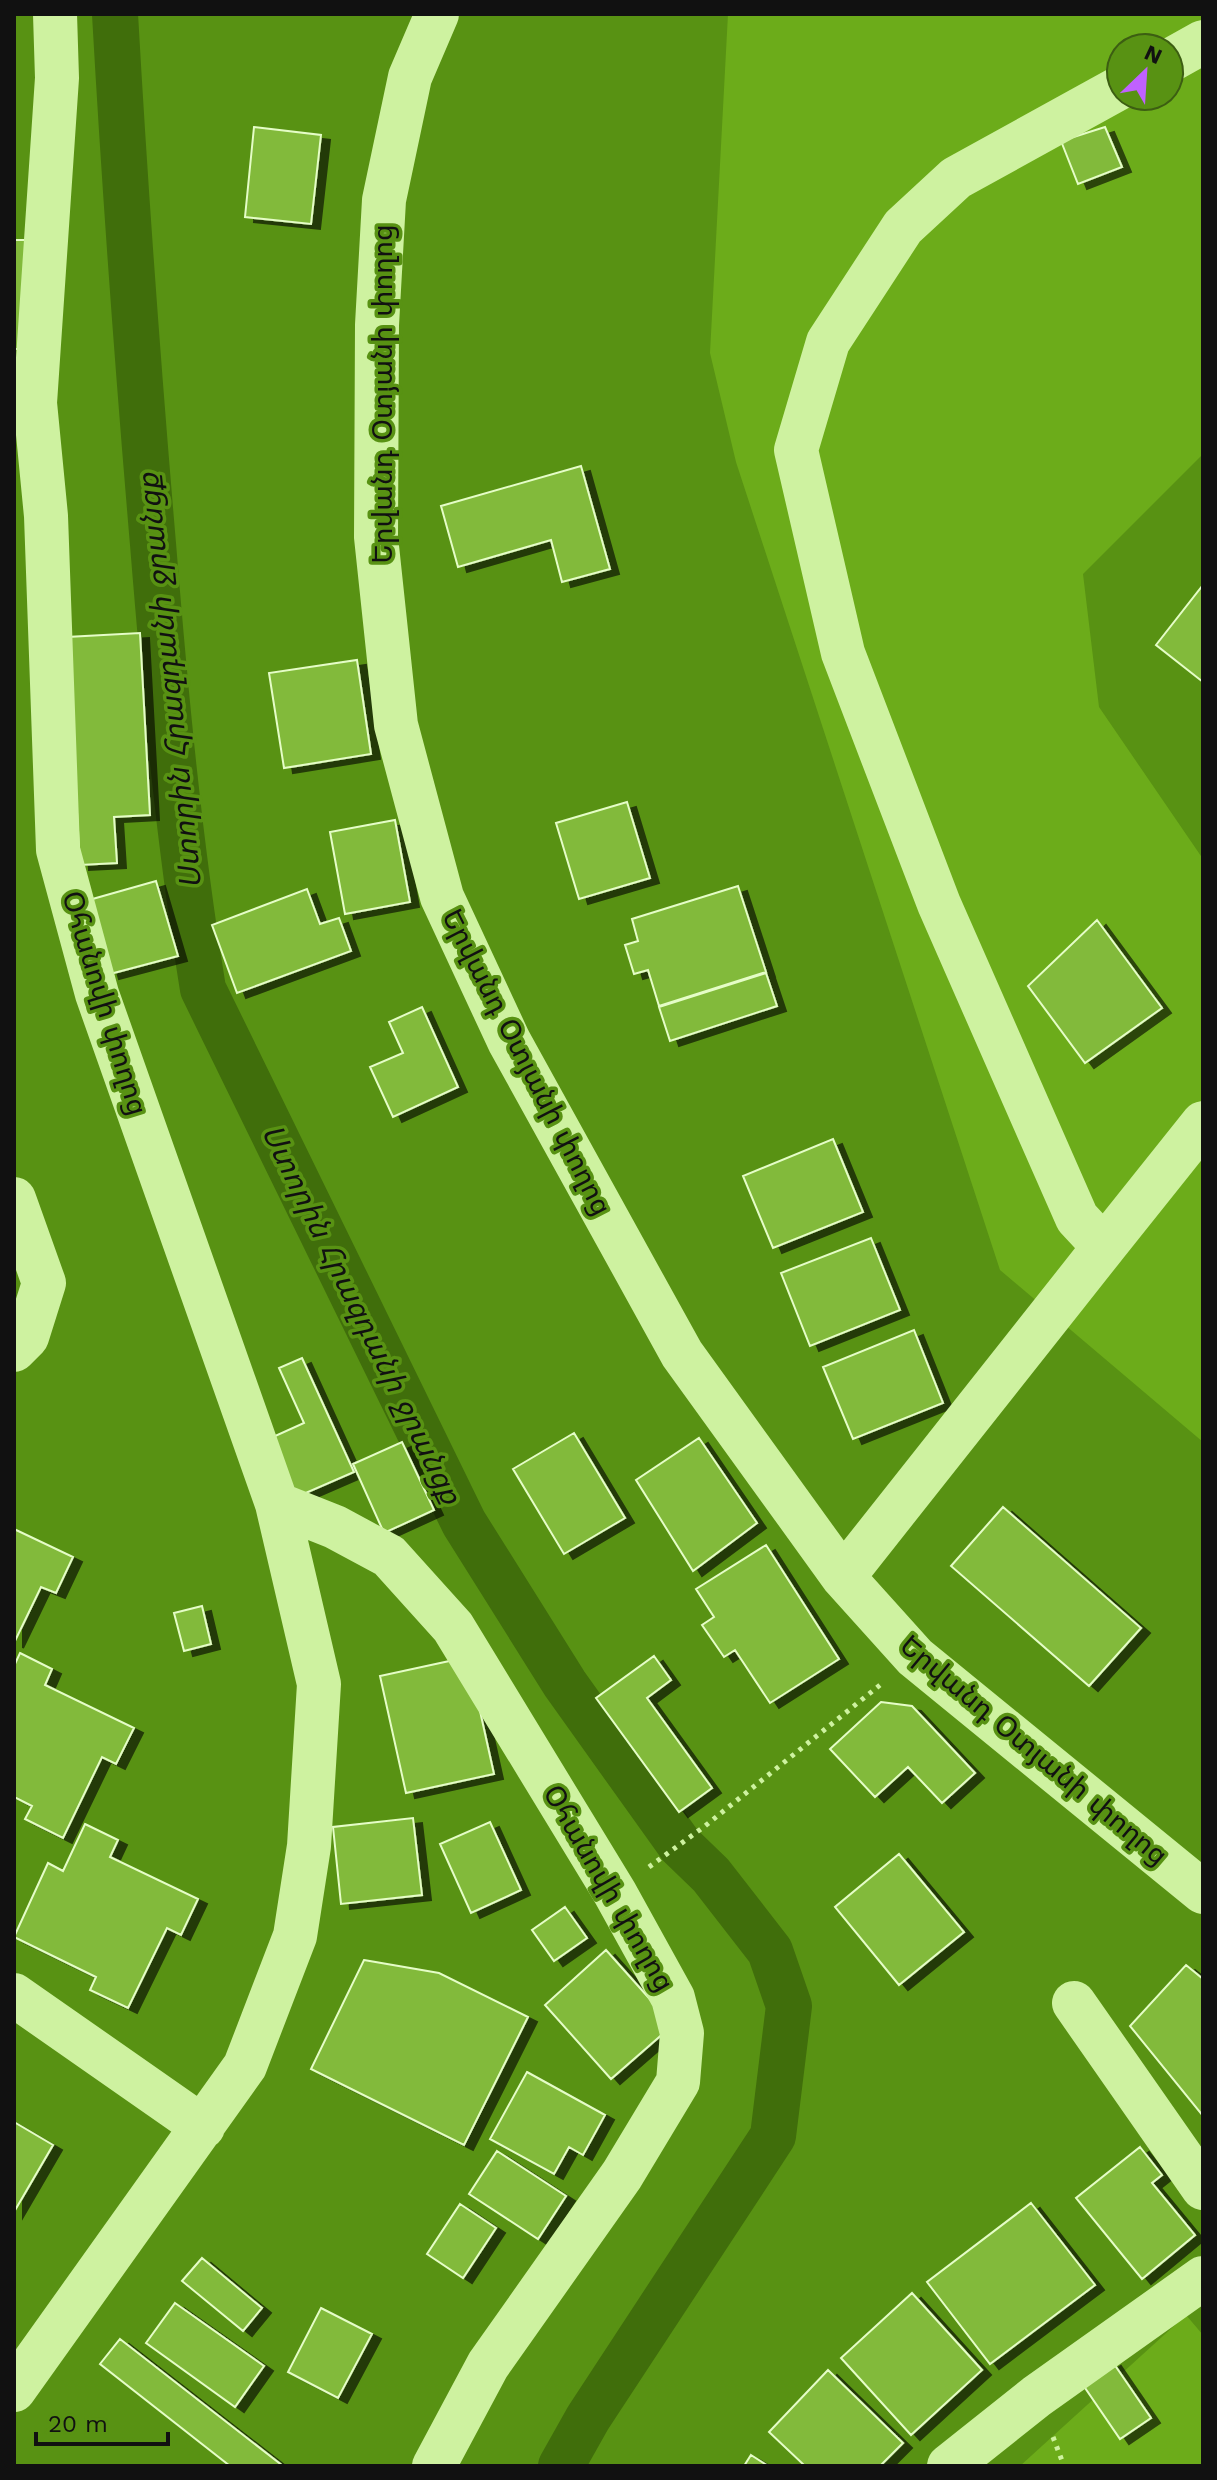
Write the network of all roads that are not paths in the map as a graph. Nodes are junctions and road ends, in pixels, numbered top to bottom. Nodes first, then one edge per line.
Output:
1 (55, 14) edge
2 (437, 14) edge
3 (1203, 42) edge
4 (1185, 52) edge
5 (1105, 96) edge
6 (30, 510) edge
7 (1203, 1123) edge
8 (14, 1199) edge
9 (1104, 1247) junction
10 (14, 1350) edge
11 (277, 1504) junction
12 (843, 1577) junction
13 (1203, 1892) edge
14 (14, 1995) edge
15 (1074, 2003) dead end
16 (203, 2127) junction
17 (1203, 2188) edge
18 (1200, 2288) edge
19 (14, 2390) edge
20 (434, 2466) edge
21 (949, 2466) edge

1 - 6 street, Օհանովի փողոց
2 - 12 street, Երվանդ Օտյանի փողոց
3 - 4 street
5 - 9 street
6 - 11 street, Օհանովի փողոց
7 - 9 street
8 - 10 street
9 - 12 street
11 - 16 street, Օհանովի փողոց
11 - 20 street, Օհանովի փողոց
12 - 13 street, Երվանդ Օտյանի փողոց
14 - 16 street
15 - 17 street
16 - 19 street, Օհանովի փողոց
18 - 21 street

